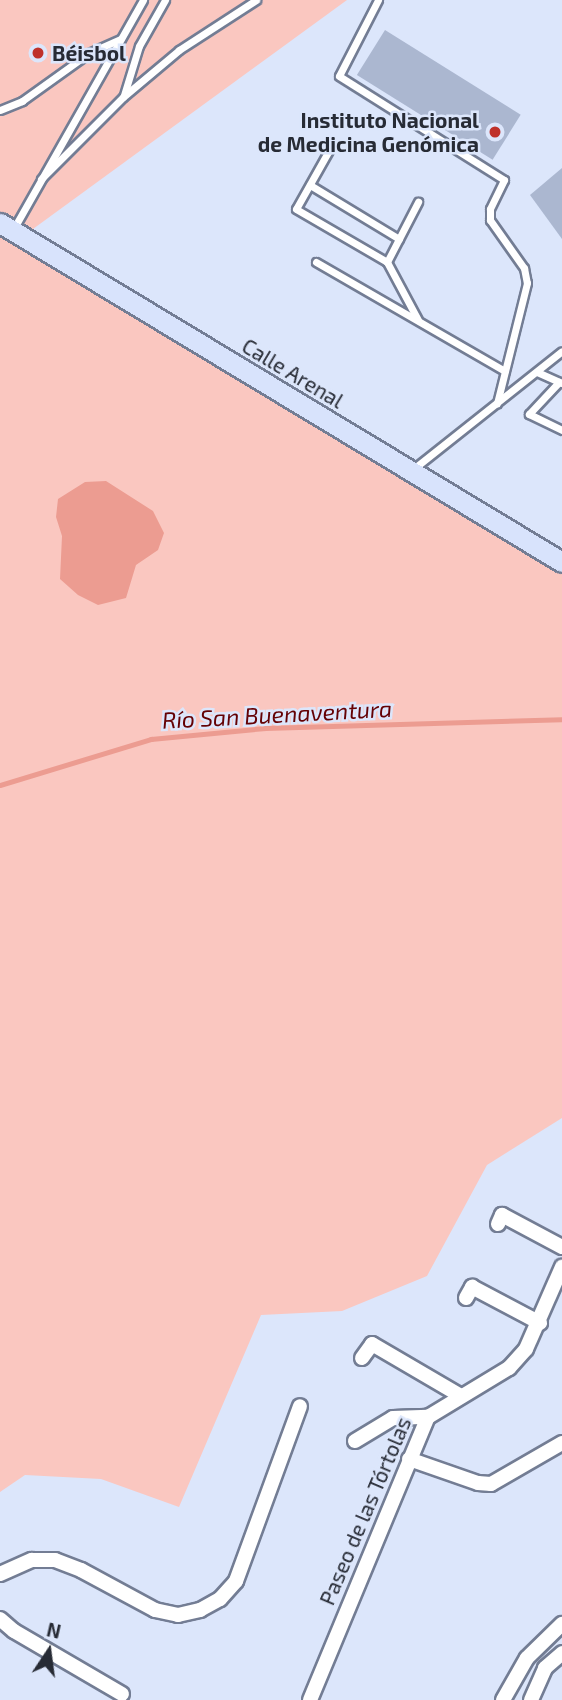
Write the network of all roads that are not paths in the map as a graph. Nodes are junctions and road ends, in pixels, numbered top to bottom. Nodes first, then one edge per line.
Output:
1 (143, 0) edge
2 (166, 0) edge
3 (256, 0) edge
4 (378, 0) edge
5 (121, 39) junction
6 (123, 97) junction
7 (0, 110) edge
8 (332, 145) dead end
9 (41, 179) junction
10 (310, 185) junction
11 (418, 202) dead end
12 (6, 227) edge
13 (399, 239) junction
14 (316, 262) dead end
15 (387, 262) junction
16 (418, 321) junction
17 (562, 351) edge
18 (505, 371) junction
19 (537, 372) junction
20 (561, 383) edge
21 (497, 403) junction
22 (562, 430) edge
23 (410, 471) junction
24 (562, 562) edge
25 (498, 1224) dead end
26 (562, 1247) edge
27 (562, 1267) edge
28 (466, 1298) dead end
29 (540, 1323) junction
30 (362, 1358) dead end
31 (461, 1396) junction
32 (300, 1406) dead end
33 (428, 1417) junction
34 (355, 1441) dead end
35 (562, 1443) edge
36 (409, 1459) junction
37 (0, 1574) edge
38 (0, 1619) edge
39 (562, 1624) edge
40 (562, 1653) edge
41 (122, 1694) dead end
42 (310, 1700) edge
43 (503, 1700) edge
44 (531, 1700) edge

1 - 5 lane
2 - 6 lane
3 - 6 lane
4 - 18 lane
5 - 7 lane
5 - 9 lane
6 - 9 lane
8 - 10 lane
9 - 12 lane
10 - 13 lane
10 - 15 lane
11 - 13 lane
12 - 23 street, Calle Arenal
13 - 15 lane
14 - 16 lane
15 - 16 lane
16 - 18 lane
17 - 19 lane
18 - 21 lane
19 - 20 lane
19 - 21 lane
20 - 22 lane
21 - 23 lane
23 - 24 street, Calle Arenal
25 - 26 street
27 - 29 street, Paseo de las Tórtolas
28 - 29 street
29 - 31 street, Paseo de las Tórtolas
30 - 31 street
31 - 33 street, Paseo de las Tórtolas
32 - 37 street
33 - 34 street
33 - 36 street, Paseo de las Tórtolas
35 - 36 street
36 - 42 street, Paseo de las Tórtolas
38 - 41 street
39 - 43 street
40 - 44 street

